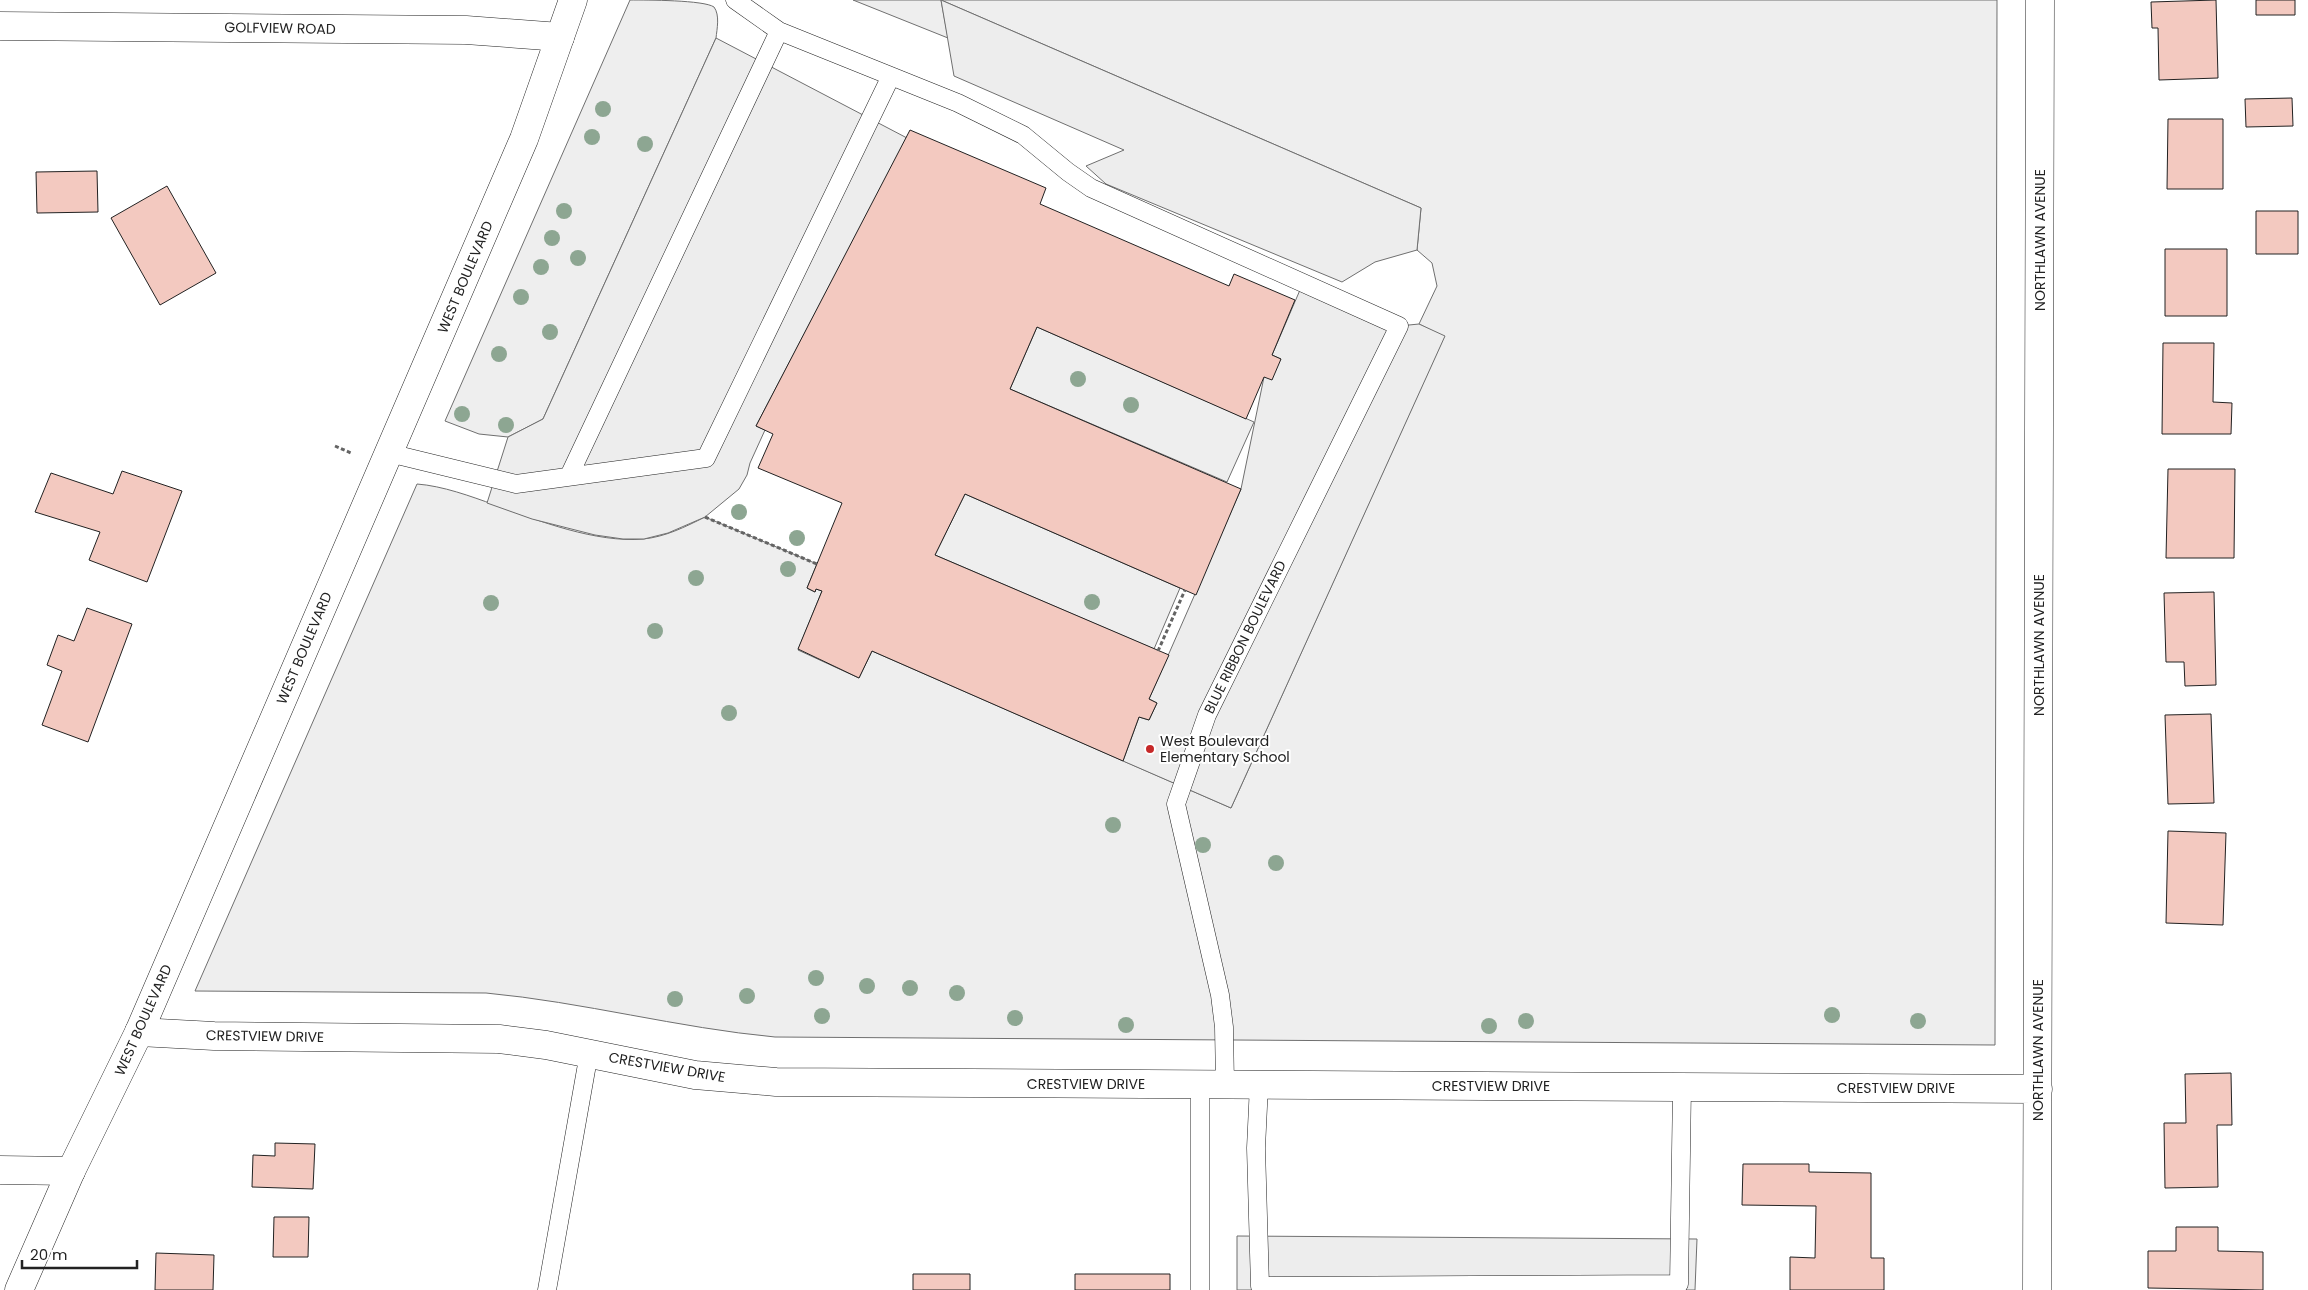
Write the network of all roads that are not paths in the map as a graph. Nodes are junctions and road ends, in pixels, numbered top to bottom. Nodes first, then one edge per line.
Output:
1 (573, 0) edge
2 (735, 0) edge
3 (2040, 0) edge
4 (0, 26) edge
5 (779, 32) junction
6 (560, 37) junction
7 (891, 76) junction
8 (389, 453) junction
9 (569, 476) junction
10 (139, 1032) junction
11 (589, 1054) junction
12 (1213, 1085) junction
13 (1259, 1085) junction
14 (1682, 1087) junction
15 (2038, 1089) junction
16 (0, 1170) edge
17 (71, 1171) junction
18 (1679, 1287) edge
19 (1261, 1288) edge
20 (19, 1290) edge
21 (548, 1290) edge
22 (1200, 1290) edge
23 (2037, 1290) edge

1 - 6 street, WEST BOULEVARD
2 - 5 lane
3 - 15 street, NORTHLAWN AVENUE
4 - 6 street, GOLFVIEW ROAD
5 - 7 lane
5 - 9 lane
6 - 8 street, WEST BOULEVARD
7 - 9 lane
7 - 12 lane, BLUE RIBBON BOULEVARD
8 - 9 lane
8 - 10 street, WEST BOULEVARD
10 - 11 street, CRESTVIEW DRIVE
10 - 17 street, WEST BOULEVARD
11 - 12 street, CRESTVIEW DRIVE
11 - 21 lane
12 - 13 street, CRESTVIEW DRIVE
12 - 22 lane, BLUE RIBBON BOULEVARD
13 - 14 street, CRESTVIEW DRIVE
13 - 19 lane
14 - 15 street, CRESTVIEW DRIVE
14 - 18 lane
15 - 23 street, NORTHLAWN AVENUE
16 - 17 street
17 - 20 street, WEST BOULEVARD
18 - 19 lane

